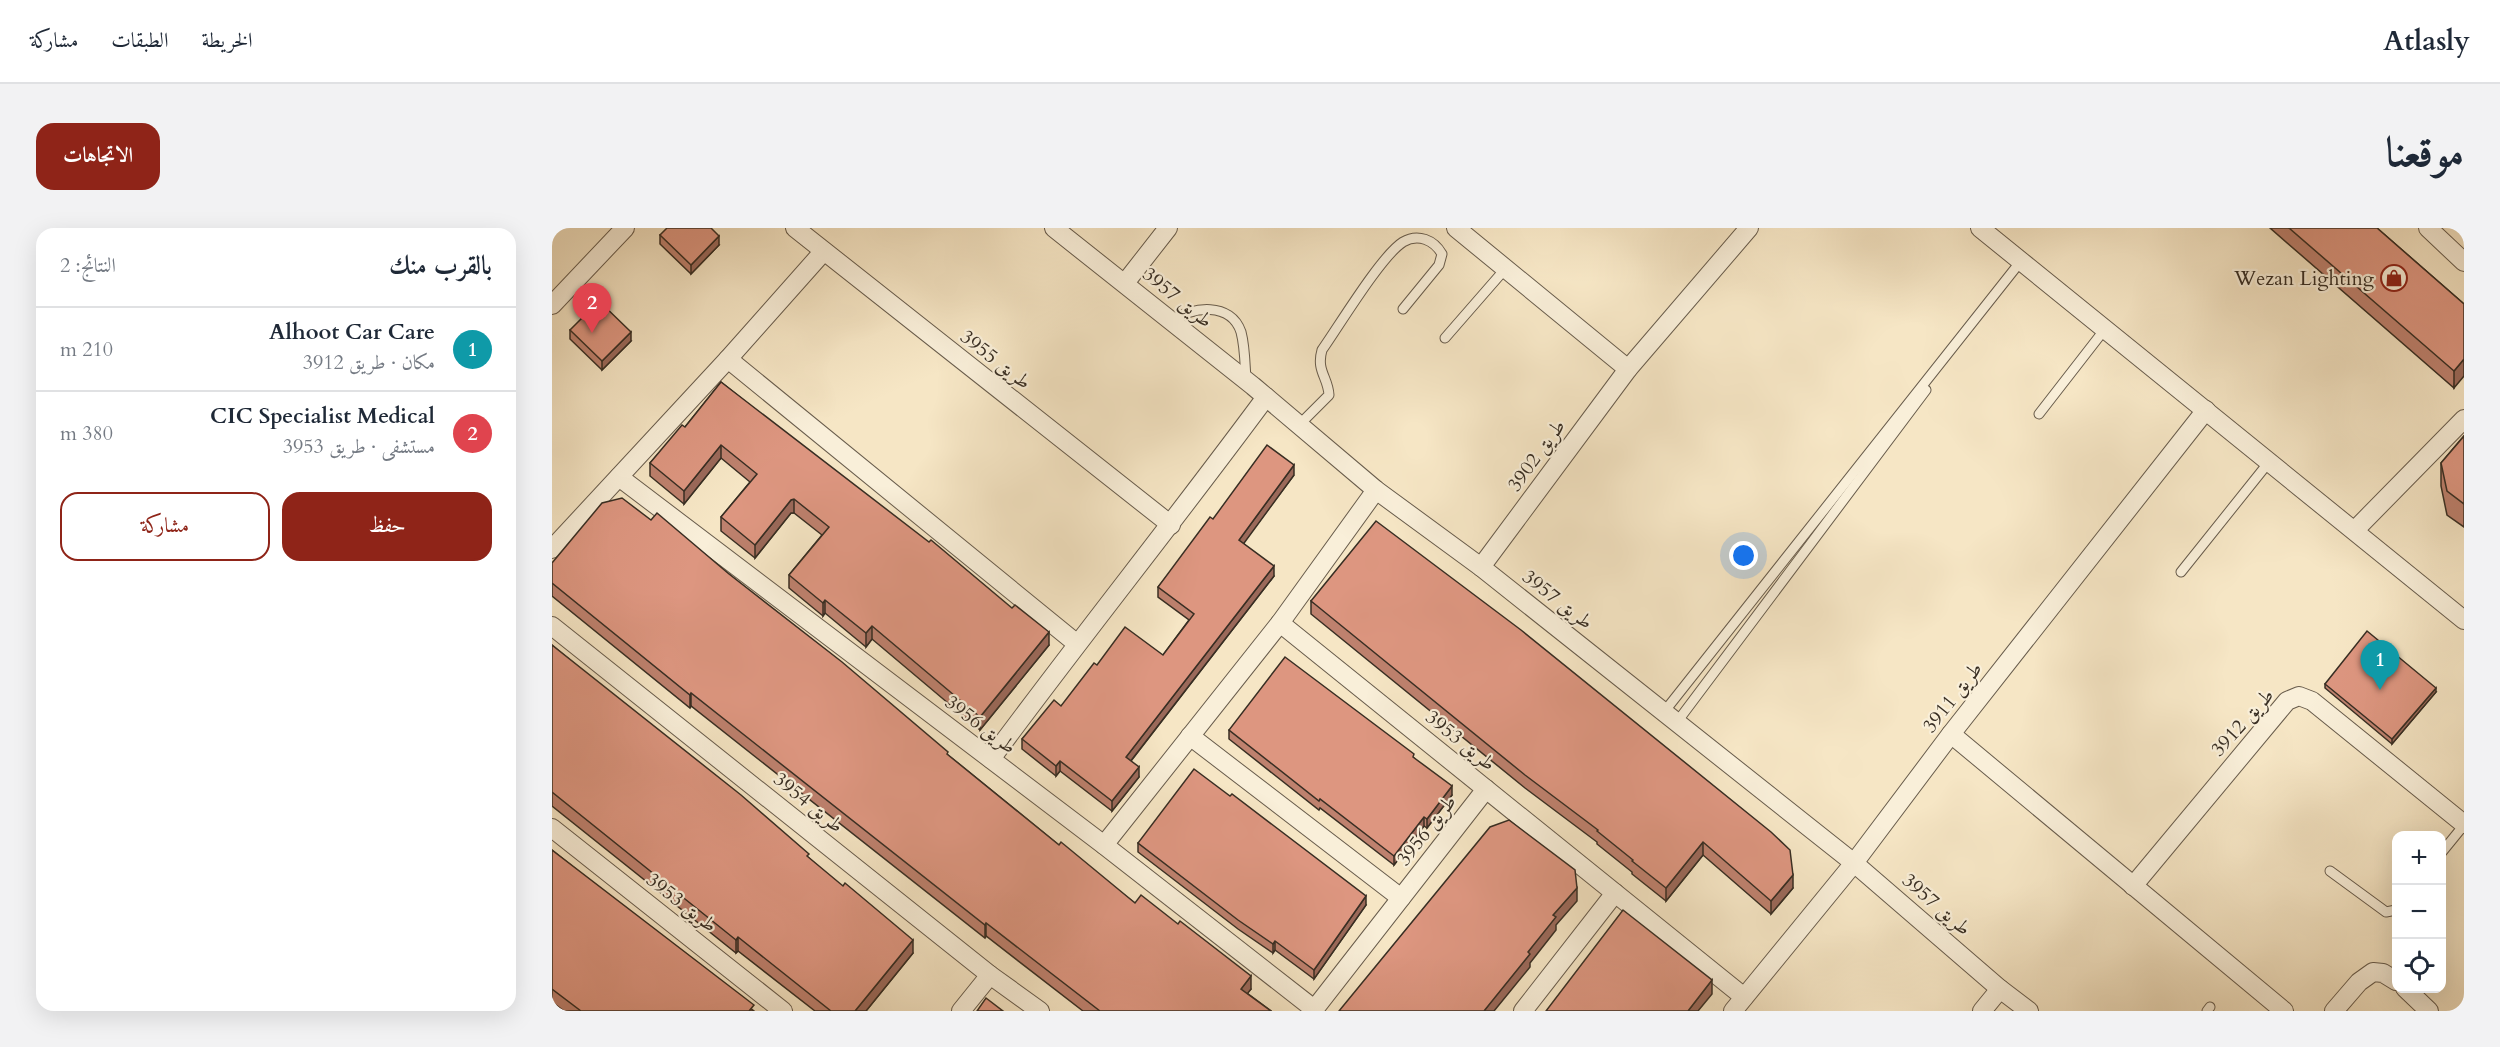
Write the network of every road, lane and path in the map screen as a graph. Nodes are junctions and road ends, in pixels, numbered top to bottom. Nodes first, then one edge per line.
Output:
1 (625, 228) edge
2 (795, 228) edge
3 (1054, 228) edge
4 (1168, 228) edge
5 (1749, 228) edge
6 (1980, 228) edge
7 (2428, 228) edge
8 (1458, 229) edge
9 (823, 252) junction
10 (2021, 261) junction
11 (2464, 261) edge
12 (1506, 268) junction
13 (1125, 283) junction
14 (552, 305) edge
15 (1403, 309) dead end
16 (1172, 321) junction
17 (2105, 329) junction
18 (1445, 338) dead end
19 (1948, 356) junction
20 (728, 359) junction
21 (1628, 369) junction
22 (1246, 381) junction
23 (1266, 397) junction
24 (2206, 410) junction
25 (2039, 414) dead end
26 (2464, 420) edge
27 (1299, 425) junction
28 (2269, 462) junction
29 (619, 477) junction
30 (1376, 490) junction
31 (1171, 525) junction
32 (2355, 530) junction
33 (552, 549) edge
34 (1481, 567) junction
35 (2181, 572) dead end
36 (2464, 620) edge
37 (1280, 623) junction
38 (552, 626) edge
39 (1076, 643) junction
40 (1671, 717) junction
41 (1952, 734) junction
42 (1190, 736) junction
43 (991, 759) junction
44 (1486, 789) junction
45 (2464, 825) edge
46 (552, 828) edge
47 (1104, 845) junction
48 (2446, 847) edge
49 (1854, 863) junction
50 (2330, 871) dead end
51 (2133, 886) junction
52 (1615, 893) junction
53 (1401, 898) junction
54 (2392, 912) edge
55 (990, 975) junction
56 (2392, 978) edge
57 (2000, 989) junction
58 (2410, 993) edge
59 (1738, 1004) edge
60 (1314, 1010) edge
61 (783, 1011) edge
62 (961, 1011) edge
63 (1040, 1011) edge
64 (1524, 1011) edge
65 (1982, 1011) edge
66 (2029, 1011) edge
67 (2284, 1011) edge
68 (2334, 1011) edge
69 (2429, 1011) edge

1 - 14 street
2 - 9 street, طريق 3955
3 - 13 street, طريق 3957
4 - 13 street
5 - 21 street, طريق 3902
6 - 10 street
7 - 11 street
8 - 12 street
9 - 20 street
9 - 31 street, طريق 3955
10 - 17 street
10 - 19 lane
12 - 18 lane
12 - 21 street
13 - 16 street, طريق 3957
15 - 27 lane
16 - 22 street, طريق 3957
16 - 22 lane
17 - 24 street
17 - 25 lane
19 - 40 lane
19 - 40 lane
20 - 29 street
20 - 39 street
21 - 34 street, طريق 3902
22 - 23 street, طريق 3957
23 - 27 street, طريق 3957
23 - 31 street
24 - 28 street
24 - 41 street, طريق 3911
26 - 32 street
27 - 30 street, طريق 3957
28 - 32 street
28 - 35 lane
29 - 33 street
29 - 43 street, طريق 3956
30 - 34 street, طريق 3957
30 - 37 street
31 - 39 street
32 - 36 street
34 - 40 street, طريق 3957
37 - 42 street
37 - 44 street, طريق 3953
38 - 55 street, طريق 3954
39 - 43 street
40 - 49 street, طريق 3957
41 - 49 street, طريق 3911
41 - 51 street
42 - 47 street
42 - 53 street, طريق 3956
43 - 47 street, طريق 3956
44 - 52 street, طريق 3953
44 - 53 street, طريق 3956
45 - 48 lane
45 - 51 street, طريق 3912
46 - 61 street, طريق 3953
47 - 60 street, طريق 3956
49 - 57 street, طريق 3957
49 - 59 street, طريق 3911
50 - 54 lane
51 - 67 street
52 - 59 street, طريق 3953
52 - 64 street
53 - 60 street, طريق 3956
55 - 62 street
55 - 63 street, طريق 3954
56 - 68 street
57 - 65 street
57 - 66 street, طريق 3957
58 - 69 street

